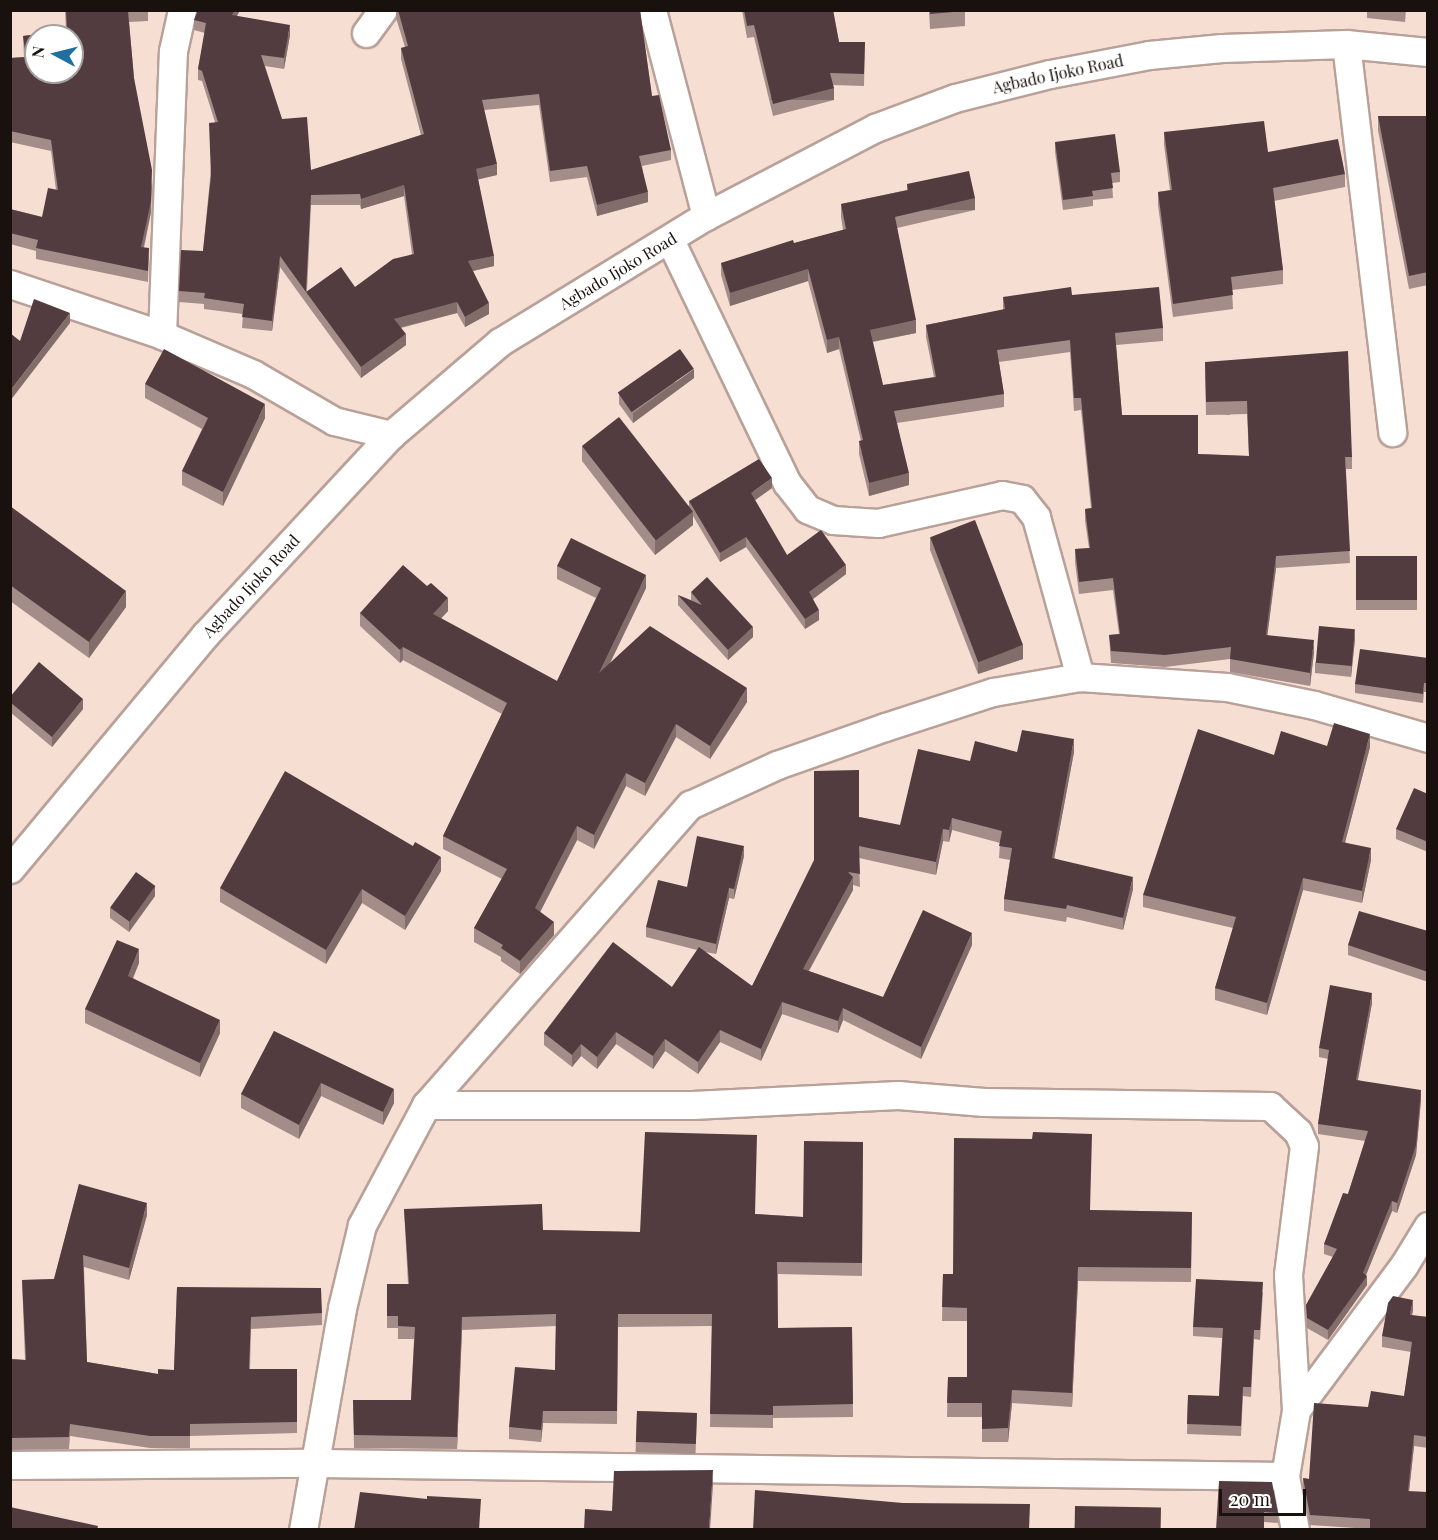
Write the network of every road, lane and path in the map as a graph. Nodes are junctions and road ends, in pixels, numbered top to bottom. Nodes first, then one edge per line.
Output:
1 (182, 10) edge
2 (383, 10) edge
3 (652, 10) edge
4 (366, 33) dead end
5 (1346, 44) junction
6 (1428, 52) edge
7 (706, 216) junction
8 (670, 240) junction
9 (10, 284) edge
10 (162, 335) junction
11 (1392, 432) dead end
12 (391, 435) junction
13 (1080, 677) junction
14 (1428, 738) edge
15 (10, 869) edge
16 (426, 1105) junction
17 (1428, 1226) edge
18 (1296, 1410) junction
19 (317, 1462) junction
20 (10, 1464) edge
21 (1285, 1476) junction
22 (303, 1530) edge
23 (1295, 1530) edge

1 - 10 street
2 - 4 street
3 - 7 street
5 - 6 street, Agbado Ijoko Road
5 - 7 street, Agbado Ijoko Road
5 - 11 street
7 - 8 street, Agbado Ijoko Road
8 - 12 street, Agbado Ijoko Road
8 - 13 street
9 - 10 street
10 - 12 street
12 - 15 street, Agbado Ijoko Road
13 - 14 street
13 - 16 street
16 - 18 street
16 - 19 street
17 - 18 street
18 - 21 street
19 - 20 street
19 - 21 street
19 - 22 street
21 - 23 street

